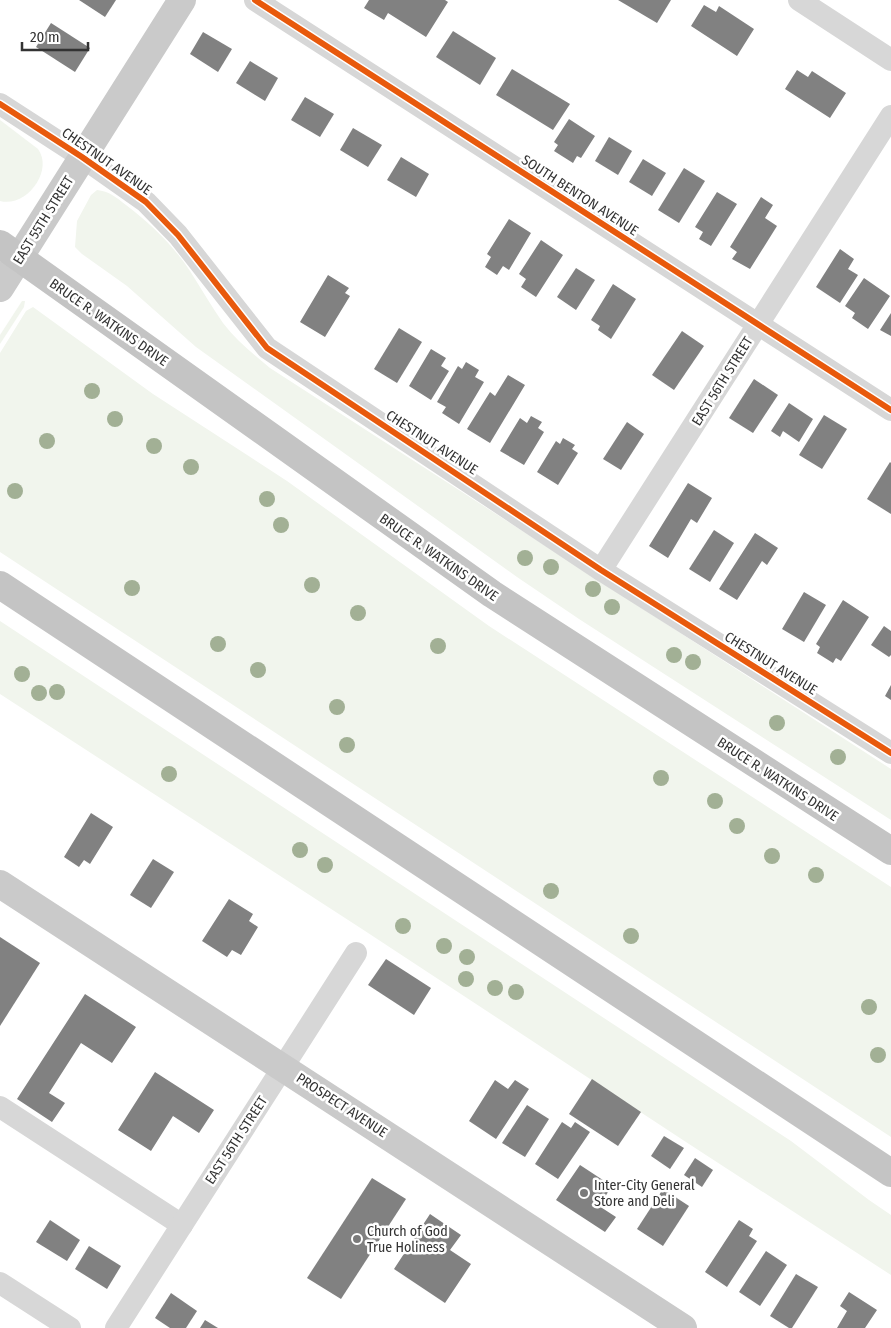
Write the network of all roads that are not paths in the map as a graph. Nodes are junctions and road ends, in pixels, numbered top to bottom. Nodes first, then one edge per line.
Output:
1 (182, 0) edge
2 (255, 0) edge
3 (799, 0) edge
4 (891, 60) edge
5 (0, 104) edge
6 (891, 116) edge
7 (82, 157) junction
8 (9, 251) edge
9 (0, 288) edge
10 (758, 325) junction
11 (891, 410) edge
12 (601, 570) junction
13 (0, 584) edge
14 (891, 754) edge
15 (891, 851) edge
16 (0, 884) edge
17 (356, 953) dead end
18 (284, 1067) junction
19 (0, 1106) edge
20 (891, 1173) edge
21 (182, 1225) junction
22 (0, 1283) edge
23 (70, 1328) edge
24 (116, 1328) edge
25 (683, 1328) edge

1 - 7 main road, EAST 55TH STREET
2 - 10 street, SOUTH BENTON AVENUE
3 - 4 street
5 - 7 street, CHESTNUT AVENUE
6 - 10 street, EAST 56TH STREET
7 - 8 main road, EAST 55TH STREET
7 - 12 street, CHESTNUT AVENUE
8 - 9 main road, EAST 55TH STREET
8 - 15 highway, BRUCE R. WATKINS DRIVE
10 - 11 street, SOUTH BENTON AVENUE
10 - 12 street, EAST 56TH STREET
12 - 14 street, CHESTNUT AVENUE
13 - 20 highway
16 - 18 main road, PROSPECT AVENUE
17 - 18 street, EAST 56TH STREET
18 - 21 street, EAST 56TH STREET
18 - 25 main road, PROSPECT AVENUE
19 - 21 street
21 - 24 street, EAST 56TH STREET
22 - 23 street

